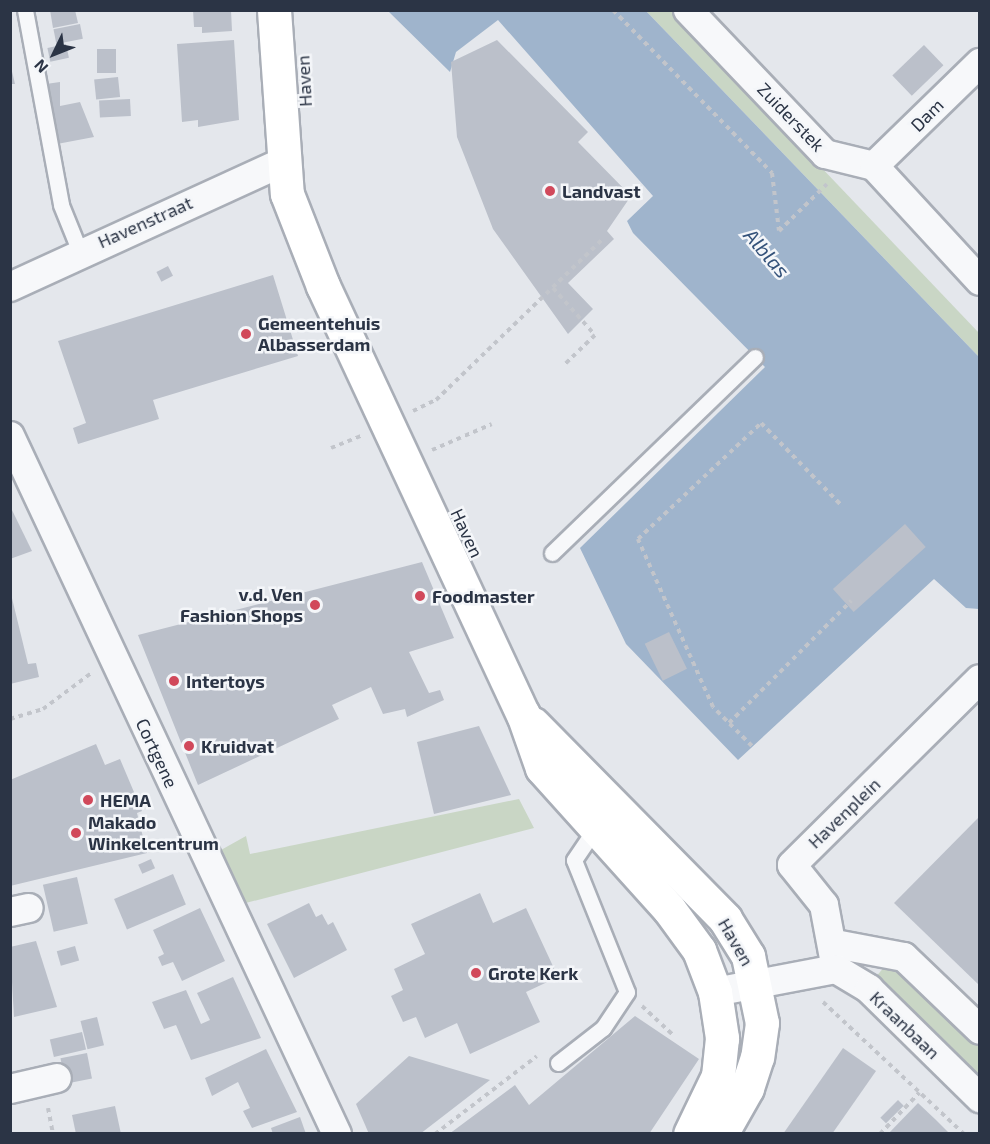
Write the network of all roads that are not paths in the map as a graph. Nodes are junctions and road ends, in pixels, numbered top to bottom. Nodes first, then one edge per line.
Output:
1 (25, 10) edge
2 (274, 10) edge
3 (688, 10) edge
4 (980, 63) edge
5 (283, 162) junction
6 (874, 166) junction
7 (80, 252) junction
8 (980, 281) edge
9 (10, 287) edge
10 (756, 357) dead end
11 (10, 436) edge
12 (552, 553) dead end
13 (980, 679) edge
14 (604, 819) junction
15 (836, 956) junction
16 (758, 984) junction
17 (715, 992) junction
18 (980, 1030) edge
19 (558, 1063) road end
20 (57, 1078) dead end
21 (10, 1089) edge
22 (980, 1098) edge
23 (337, 1134) edge
24 (690, 1134) edge
25 (721, 1134) edge

1 - 7 lane
2 - 5 street, Haven
3 - 6 street, Zuiderstek
4 - 6 street, Dam
5 - 7 street, Havenstraat
5 - 14 street, Haven
6 - 8 street
7 - 9 street, Havenstraat
10 - 12 lane
11 - 23 street, Cortgene
13 - 15 street, Havenplein
14 - 16 street, Haven
14 - 17 street, Haven
14 - 19 lane
15 - 16 street
15 - 18 street
15 - 22 street, Kraanbaan
16 - 17 street
16 - 25 street, Haven
17 - 24 street, Haven
20 - 21 street

